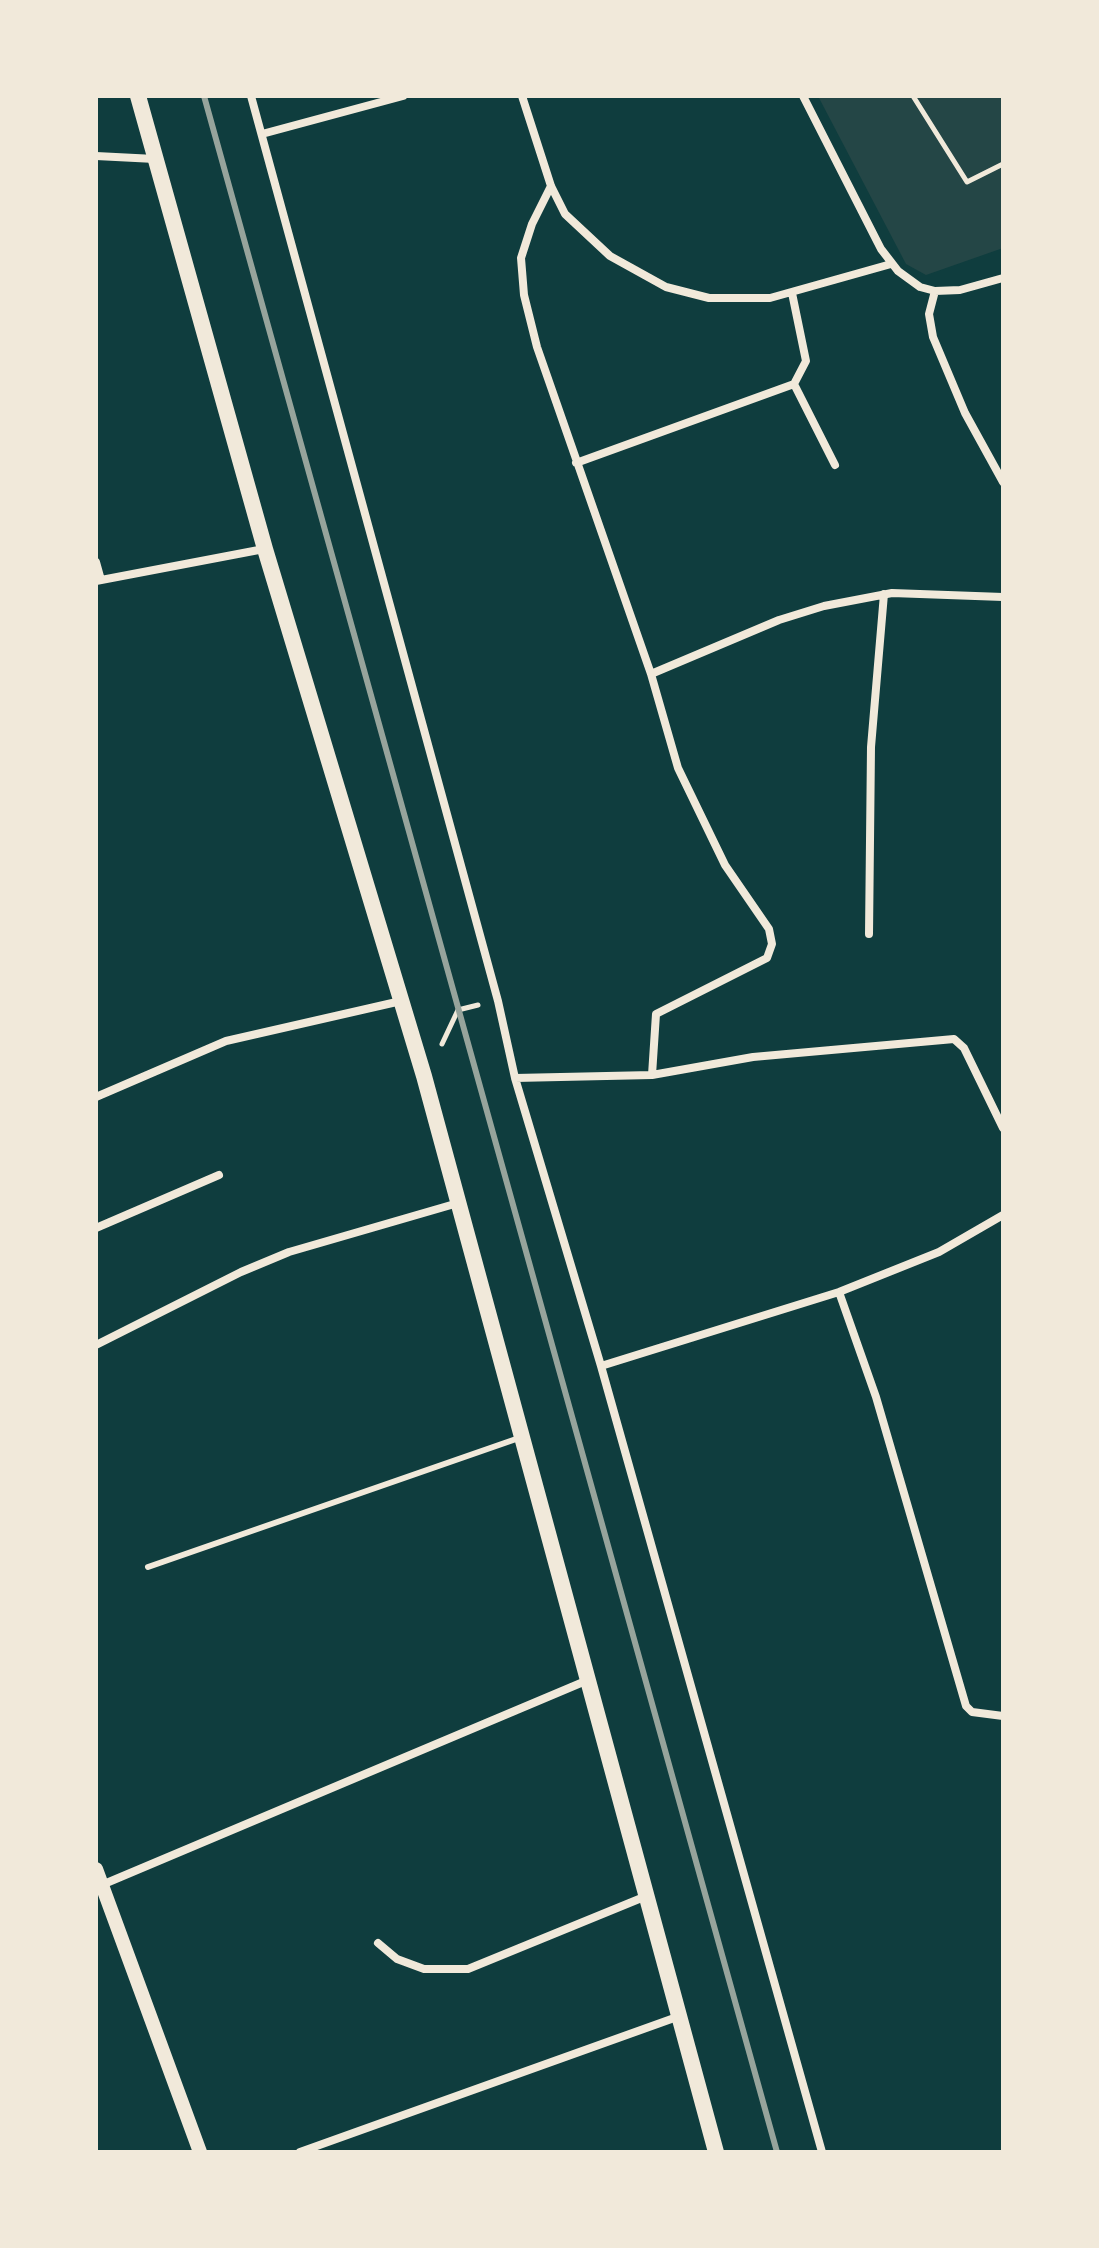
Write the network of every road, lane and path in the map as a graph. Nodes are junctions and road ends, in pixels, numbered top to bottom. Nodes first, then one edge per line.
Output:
1 (138, 96) edge
2 (251, 96) edge
3 (403, 96) edge
4 (522, 96) edge
5 (803, 96) edge
6 (913, 96) edge
7 (262, 134) junction
8 (96, 156) edge
9 (156, 159) junction
10 (1003, 164) edge
11 (551, 186) junction
12 (891, 264) junction
13 (1003, 278) edge
14 (935, 291) junction
15 (792, 293) junction
16 (794, 384) junction
17 (576, 463) junction
18 (835, 465) dead end
19 (1003, 482) edge
20 (265, 549) junction
21 (96, 562) edge
22 (99, 580) edge
23 (884, 594) junction
24 (1003, 597) edge
25 (651, 674) junction
26 (869, 934) dead end
27 (402, 1000) junction
28 (498, 1001) junction
29 (652, 1075) junction
30 (424, 1076) junction
31 (515, 1078) junction
32 (96, 1097) edge
33 (1003, 1128) edge
34 (219, 1175) dead end
35 (458, 1203) junction
36 (1003, 1215) edge
37 (96, 1228) edge
38 (839, 1292) junction
39 (96, 1345) edge
40 (601, 1366) junction
41 (523, 1437) junction
42 (148, 1567) dead end
43 (588, 1680) junction
44 (1003, 1716) edge
45 (96, 1869) edge
46 (104, 1884) junction
47 (644, 1897) junction
48 (378, 1943) dead end
49 (677, 2017) junction
50 (200, 2152) edge
51 (300, 2152) edge
52 (716, 2152) edge
53 (822, 2152) edge

1 - 9 main road
2 - 7 street
3 - 7 street
4 - 11 street
5 - 12 street
6 - 10 path
7 - 28 street
8 - 9 street
9 - 20 main road
11 - 15 street
11 - 17 street
12 - 14 street
12 - 15 street
13 - 14 street
14 - 19 street
15 - 16 street
16 - 17 street
16 - 18 street
17 - 25 street
20 - 22 street
20 - 27 main road
21 - 22 street
23 - 24 street
23 - 25 street
23 - 26 street
25 - 29 street
27 - 30 main road
27 - 32 street
28 - 30 path
28 - 31 street
29 - 31 street
29 - 33 street
30 - 35 main road
31 - 40 street
34 - 37 street
35 - 39 street
35 - 41 main road
36 - 38 street
38 - 40 street
38 - 44 street
40 - 53 street
41 - 42 lane
41 - 43 main road
43 - 46 street
43 - 47 main road
45 - 46 street
46 - 50 street
47 - 48 street
47 - 49 main road
49 - 51 street
49 - 52 main road

